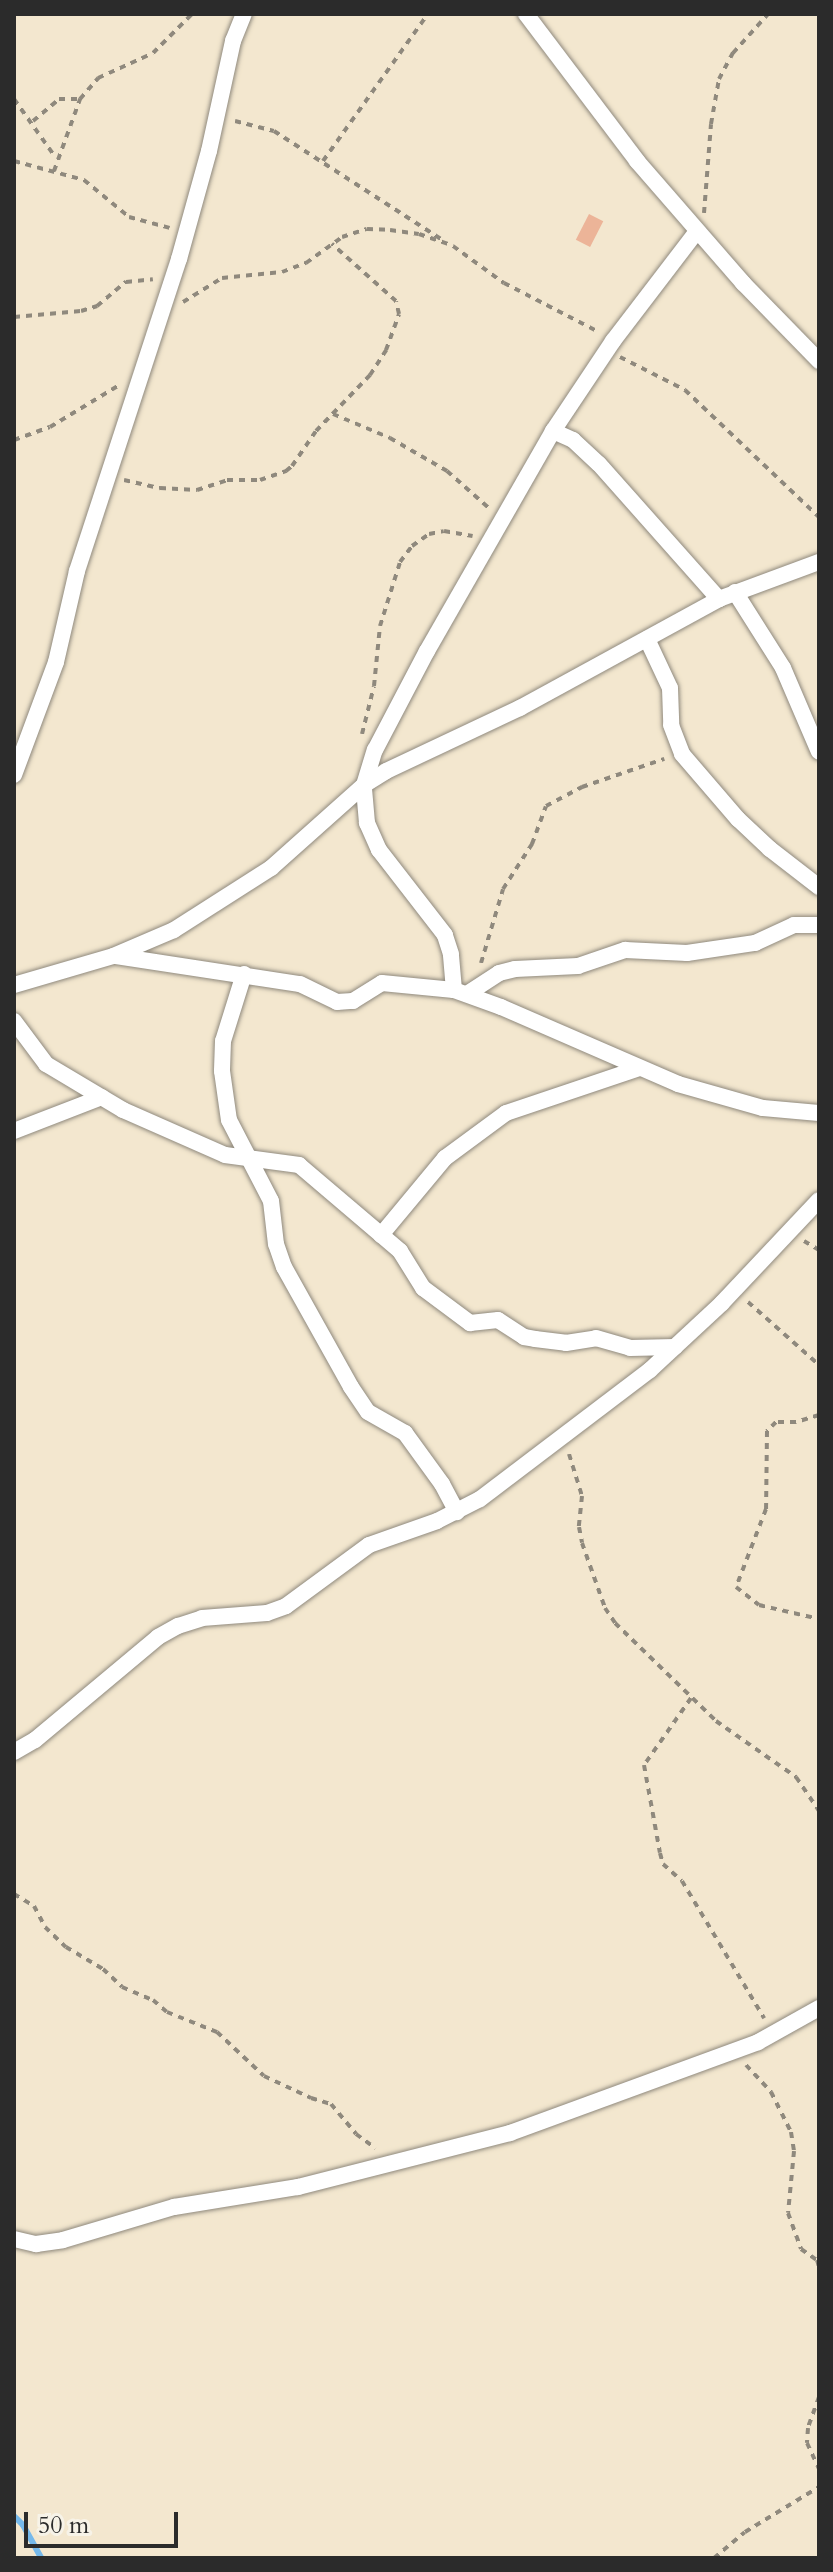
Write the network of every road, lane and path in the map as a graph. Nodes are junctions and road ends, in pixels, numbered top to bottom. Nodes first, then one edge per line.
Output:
1 (192, 14) edge
2 (244, 14) edge
3 (428, 14) edge
4 (768, 14) edge
5 (528, 15) edge
6 (14, 99) edge
7 (80, 99) junction
8 (214, 120) junction
9 (33, 121) junction
10 (56, 158) junction
11 (14, 161) edge
12 (323, 161) junction
13 (54, 171) junction
14 (697, 231) junction
15 (187, 233) junction
16 (332, 244) junction
17 (453, 246) junction
18 (174, 275) junction
19 (162, 312) junction
20 (14, 317) edge
21 (610, 346) junction
22 (819, 361) edge
23 (143, 374) junction
24 (333, 414) junction
25 (553, 431) junction
26 (14, 440) edge
27 (109, 479) junction
28 (819, 517) edge
29 (503, 523) junction
30 (492, 541) junction
31 (819, 562) edge
32 (727, 596) junction
33 (647, 639) junction
34 (819, 752) edge
35 (682, 754) junction
36 (371, 766) junction
37 (14, 775) edge
38 (364, 785) junction
39 (819, 887) edge
40 (819, 925) edge
41 (113, 956) junction
42 (244, 974) junction
43 (14, 985) edge
44 (466, 990) junction
45 (14, 1021) edge
46 (640, 1068) junction
47 (102, 1097) junction
48 (819, 1113) edge
49 (14, 1131) edge
50 (251, 1160) junction
51 (819, 1200) edge
52 (381, 1235) junction
53 (734, 1290) junction
54 (675, 1347) junction
55 (819, 1365) edge
56 (819, 1415) edge
57 (564, 1437) junction
58 (457, 1512) junction
59 (819, 1619) edge
60 (691, 1698) junction
61 (14, 1752) edge
62 (819, 1811) edge
63 (14, 1894) edge
64 (819, 2008) edge
65 (775, 2033) junction
66 (730, 2050) junction
67 (396, 2164) junction
68 (14, 2239) edge
69 (819, 2267) edge
70 (819, 2397) edge
71 (819, 2469) edge
72 (819, 2487) edge
73 (714, 2558) edge

1 - 7 path
2 - 8 street
3 - 12 path
4 - 14 path
5 - 14 street
6 - 9 path
7 - 9 path
7 - 10 path
8 - 12 path
8 - 15 street
9 - 10 path
10 - 13 path
11 - 13 path
12 - 17 path
13 - 15 path
14 - 21 street
14 - 22 street
15 - 18 street
16 - 17 path
16 - 19 path
16 - 24 path
17 - 21 path
18 - 19 street
18 - 20 path
19 - 23 street
21 - 25 street
21 - 28 path
23 - 26 path
23 - 27 street
24 - 27 path
24 - 29 path
25 - 29 street
25 - 32 street
27 - 37 street
29 - 30 street
30 - 36 street
30 - 36 path
31 - 32 street
32 - 33 street
32 - 34 street
33 - 35 street
33 - 38 street
35 - 39 street
35 - 44 path
36 - 38 street
38 - 41 street
38 - 44 street
40 - 44 street
41 - 42 street
41 - 43 street
42 - 44 street
42 - 50 street
44 - 46 street
45 - 47 street
46 - 48 street
46 - 52 street
47 - 49 street
47 - 50 street
50 - 52 street
50 - 58 street
51 - 53 street
52 - 54 street
53 - 54 street
53 - 55 path
54 - 57 street
56 - 59 path
57 - 58 street
57 - 60 path
58 - 61 street
60 - 62 path
60 - 65 path
63 - 67 path
64 - 65 street
65 - 66 street
66 - 67 street
66 - 69 path
67 - 68 street
70 - 71 path
72 - 73 path

